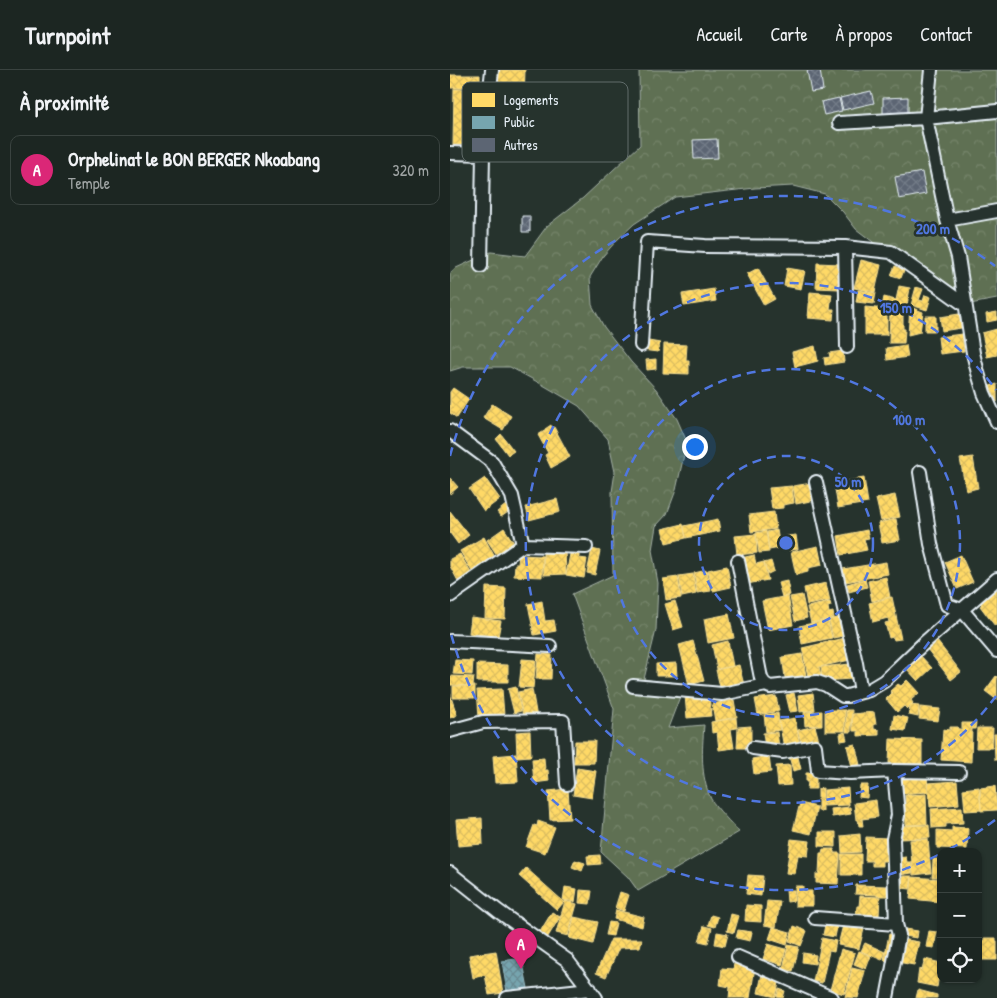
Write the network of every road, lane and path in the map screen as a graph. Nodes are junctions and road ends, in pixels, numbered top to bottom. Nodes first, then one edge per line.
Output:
1 (931, 70) edge
2 (997, 111) edge
3 (926, 118) junction
4 (839, 123) dead end
5 (483, 162) edge
6 (997, 212) edge
7 (947, 220) junction
8 (845, 247) junction
9 (482, 266) dead end
10 (965, 305) junction
11 (641, 345) dead end
12 (847, 347) dead end
13 (997, 422) edge
14 (450, 431) edge
15 (920, 472) dead end
16 (816, 482) dead end
17 (523, 545) junction
18 (586, 547) dead end
19 (738, 561) dead end
20 (997, 579) edge
21 (450, 596) edge
22 (962, 610) junction
23 (450, 641) edge
24 (550, 646) dead end
25 (997, 651) edge
26 (766, 685) junction
27 (633, 686) dead end
28 (861, 692) junction
29 (450, 731) edge
30 (754, 748) dead end
31 (894, 771) junction
32 (959, 772) dead end
33 (567, 784) dead end
34 (450, 873) edge
35 (815, 918) dead end
36 (896, 924) junction
37 (738, 956) dead end
38 (593, 994) edge
39 (507, 998) edge
40 (832, 998) edge
41 (887, 998) edge

1 - 3 street
2 - 3 street
3 - 4 street
3 - 7 street
5 - 9 street
6 - 7 street
7 - 10 street
8 - 10 street
8 - 11 street
8 - 12 street
10 - 13 street
14 - 17 street
15 - 22 street
16 - 28 street
17 - 18 street
17 - 21 street
19 - 26 street
20 - 22 street
22 - 25 street
22 - 28 street
23 - 24 street
26 - 27 street
26 - 28 street
29 - 33 street
30 - 31 street
31 - 32 street
31 - 36 street
34 - 38 street
35 - 36 street
36 - 41 street
37 - 40 street
38 - 39 street

